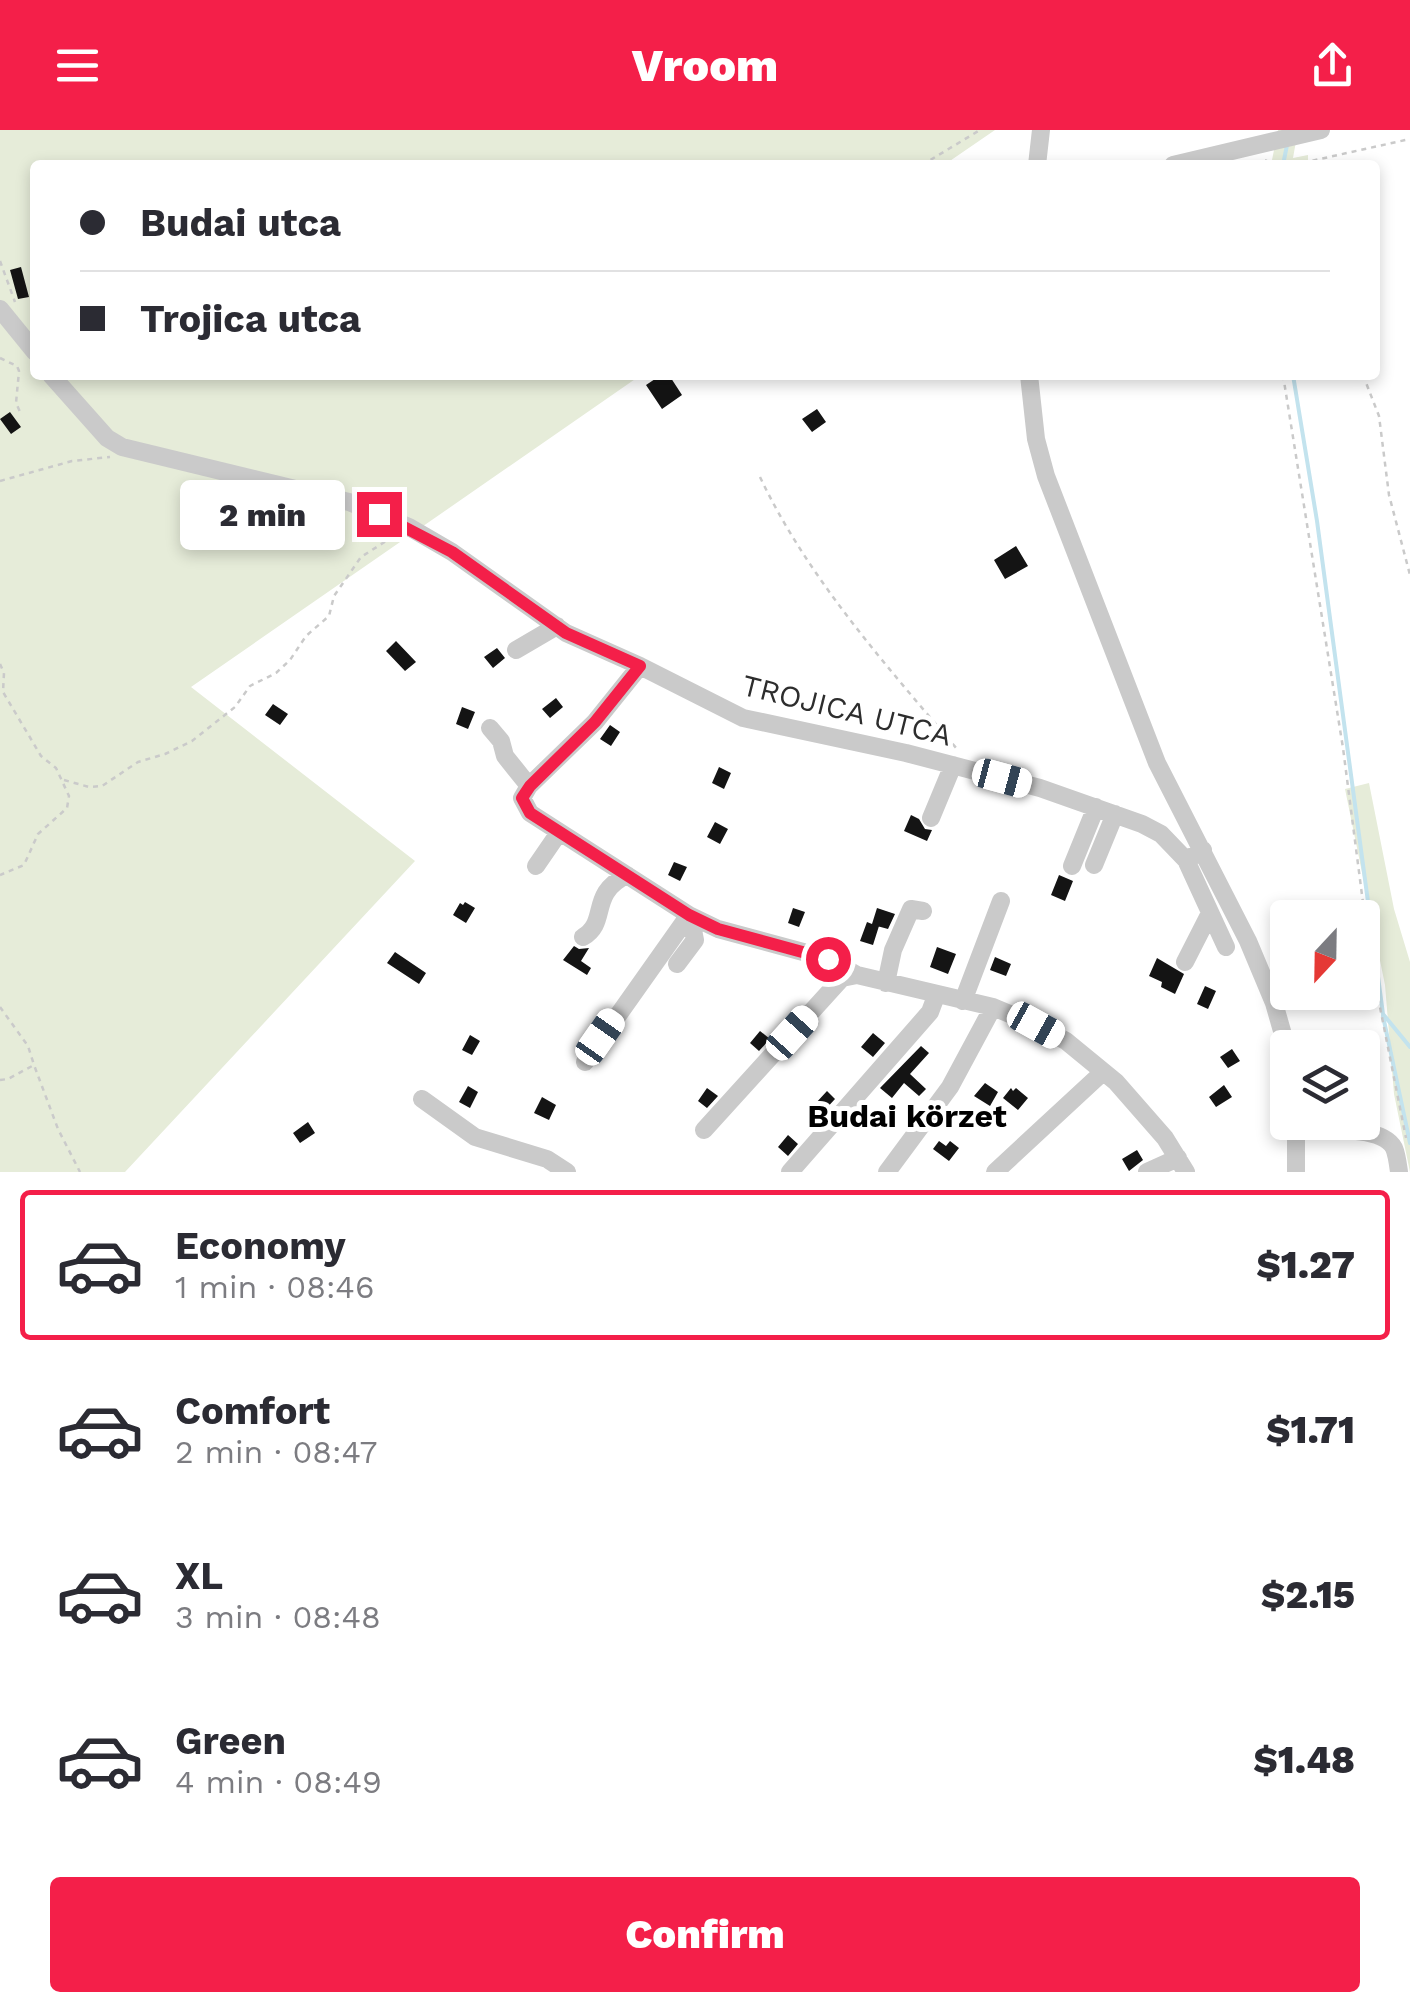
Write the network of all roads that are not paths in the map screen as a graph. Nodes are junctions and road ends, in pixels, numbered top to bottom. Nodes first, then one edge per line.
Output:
1 (1040, 130) edge
2 (1321, 130) edge
3 (1037, 160) edge
4 (1194, 160) edge
5 (6, 316) edge
6 (30, 346) edge
7 (55, 380) edge
8 (1030, 380) edge
9 (556, 626) junction
10 (516, 650) dead end
11 (640, 666) junction
12 (490, 728) dead end
13 (959, 766) junction
14 (530, 786) junction
15 (1096, 807) junction
16 (1115, 814) junction
17 (930, 818) dead end
18 (558, 834) junction
19 (1203, 850) junction
20 (1186, 860) junction
21 (1094, 865) dead end
22 (536, 866) dead end
23 (1072, 866) dead end
24 (627, 875) junction
25 (1001, 901) dead end
26 (923, 911) dead end
27 (1210, 913) junction
28 (687, 916) junction
29 (887, 934) dead end
30 (583, 938) dead end
31 (1226, 947) dead end
32 (1184, 962) dead end
33 (677, 964) dead end
34 (871, 979) junction
35 (936, 996) junction
36 (963, 1001) junction
37 (993, 1007) junction
38 (1282, 1030) edge
39 (585, 1062) dead end
40 (1103, 1072) junction
41 (422, 1099) dead end
42 (704, 1130) dead end
43 (1380, 1135) edge
44 (1296, 1140) edge
45 (1183, 1167) edge
46 (567, 1172) edge
47 (790, 1172) edge
48 (887, 1172) edge
49 (994, 1172) edge
50 (1147, 1172) edge
51 (1296, 1172) edge
52 (1399, 1172) edge

1 - 3 street
2 - 4 street
5 - 6 street
7 - 9 street, TROJICA UTCA
8 - 19 street
9 - 10 street
9 - 11 street, TROJICA UTCA
11 - 13 street, TROJICA UTCA
11 - 14 street
12 - 14 street
13 - 15 street, TROJICA UTCA
13 - 17 street
14 - 18 street
15 - 16 street, TROJICA UTCA
15 - 23 street
16 - 20 street, TROJICA UTCA
16 - 21 street
18 - 22 street
18 - 24 street
19 - 20 street
19 - 38 street
20 - 27 street, TROJICA UTCA
24 - 28 street
24 - 30 street
25 - 36 street
26 - 34 street
27 - 31 street, TROJICA UTCA
27 - 32 street
28 - 33 street
28 - 34 street
28 - 39 street
29 - 34 street
34 - 35 street
34 - 42 street
35 - 36 street
35 - 47 street
36 - 37 street
37 - 40 street
37 - 48 street
40 - 45 street
40 - 49 street
41 - 46 street
43 - 52 street
44 - 51 street
45 - 50 street

